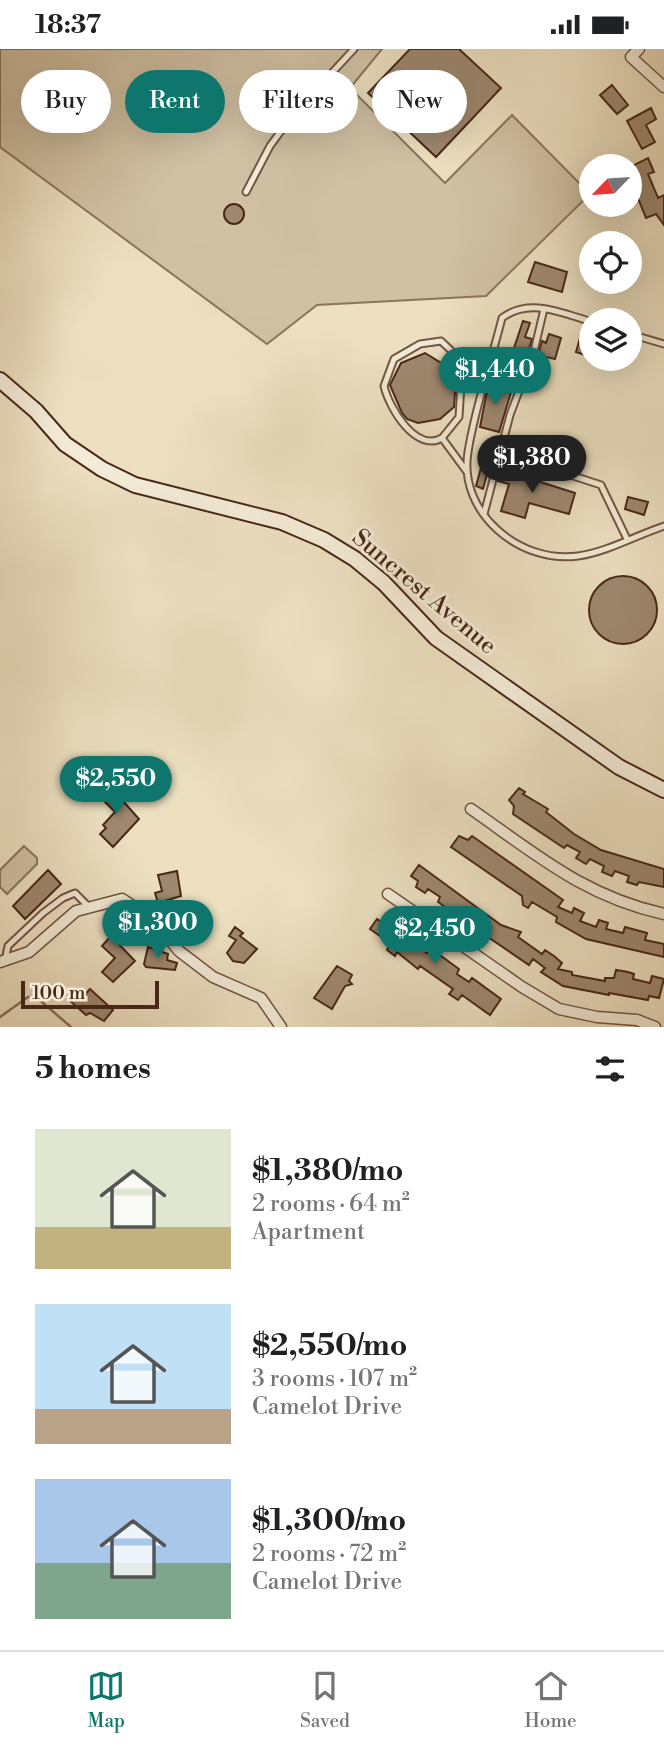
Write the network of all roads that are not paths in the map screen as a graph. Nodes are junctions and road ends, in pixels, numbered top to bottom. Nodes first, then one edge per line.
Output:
1 (354, 49) edge
2 (639, 49) edge
3 (664, 87) edge
4 (246, 192) dead end
5 (544, 309) junction
6 (579, 318) edge
7 (642, 338) edge
8 (664, 344) edge
9 (0, 380) edge
10 (442, 438) junction
11 (555, 470) dead end
12 (467, 472) junction
13 (483, 514) junction
14 (664, 526) edge
15 (627, 539) junction
16 (664, 790) edge
17 (471, 809) dead end
18 (388, 894) dead end
19 (89, 907) junction
20 (664, 914) edge
21 (2, 961) edge
22 (281, 1027) edge
23 (655, 1027) edge

1 - 4 lane
2 - 3 street
5 - 6 lane
5 - 12 lane
5 - 13 lane
7 - 8 lane
9 - 16 street, Suncrest Avenue
10 - 10 lane
10 - 12 lane
11 - 15 lane
12 - 13 lane
13 - 15 lane
14 - 15 lane
17 - 20 street
18 - 23 street
19 - 21 street
19 - 21 lane
19 - 22 street

